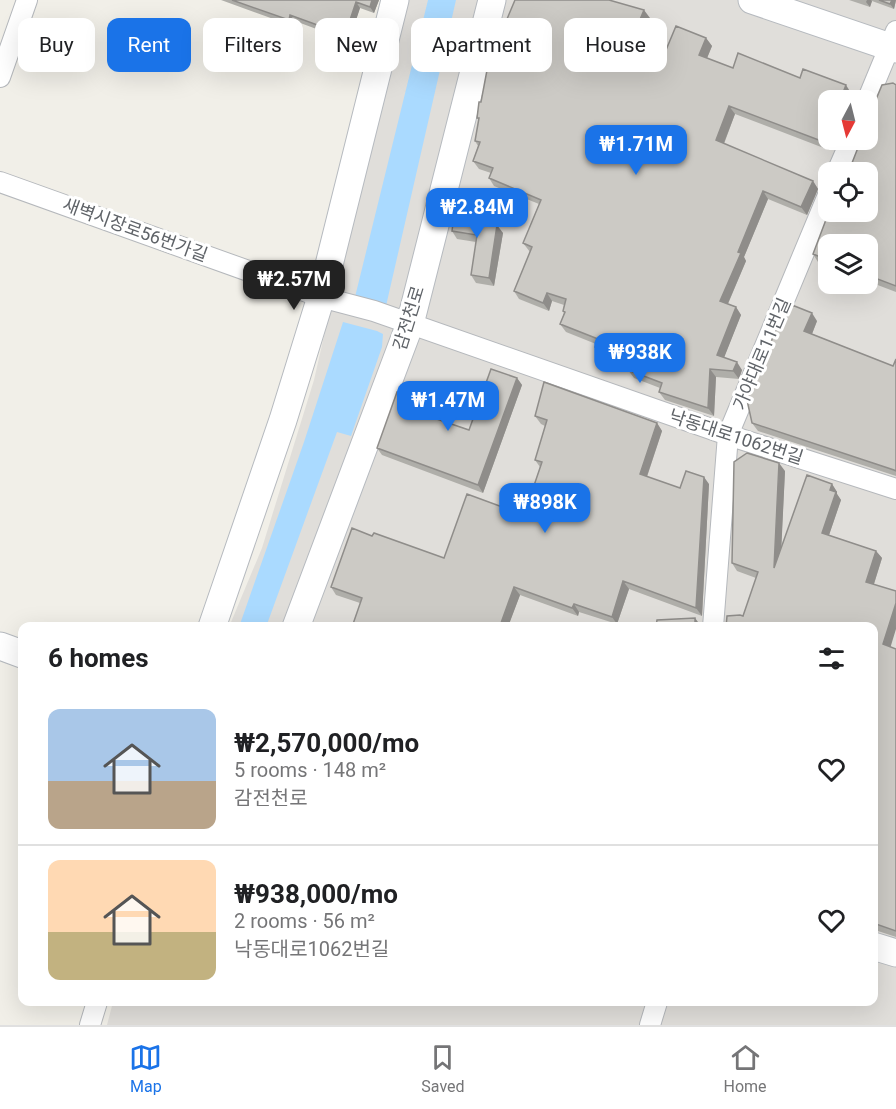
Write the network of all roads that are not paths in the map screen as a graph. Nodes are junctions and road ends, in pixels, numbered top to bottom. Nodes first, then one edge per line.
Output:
1 (27, 0) edge
2 (395, 0) edge
3 (492, 0) edge
4 (752, 0) edge
5 (894, 42) edge
6 (0, 77) edge
7 (872, 90) edge
8 (0, 182) edge
9 (818, 219) edge
10 (321, 297) junction
11 (374, 311) joint
12 (410, 324) junction
13 (728, 435) junction
14 (896, 489) edge
15 (214, 622) edge
16 (298, 622) edge
17 (713, 622) edge
18 (0, 646) edge
19 (18, 653) edge
20 (878, 948) edge
21 (896, 953) edge
22 (96, 1006) edge
23 (656, 1006) edge
24 (90, 1025) edge
25 (650, 1025) edge

1 - 6 street
2 - 10 street
3 - 12 street, 감전천로
4 - 5 street
5 - 7 street
8 - 10 street, 새벽시장로56번가길
9 - 13 street, 가야대로11번길
10 - 11 street, 새벽시장로56번가길
10 - 15 street
11 - 12 street, 낙동대로1062번길
12 - 13 street, 낙동대로1062번길
12 - 16 street, 감전천로
13 - 14 street, 낙동대로1062번길
13 - 17 street, 가야대로11번길
18 - 19 street
20 - 21 street
22 - 24 street
23 - 25 street

